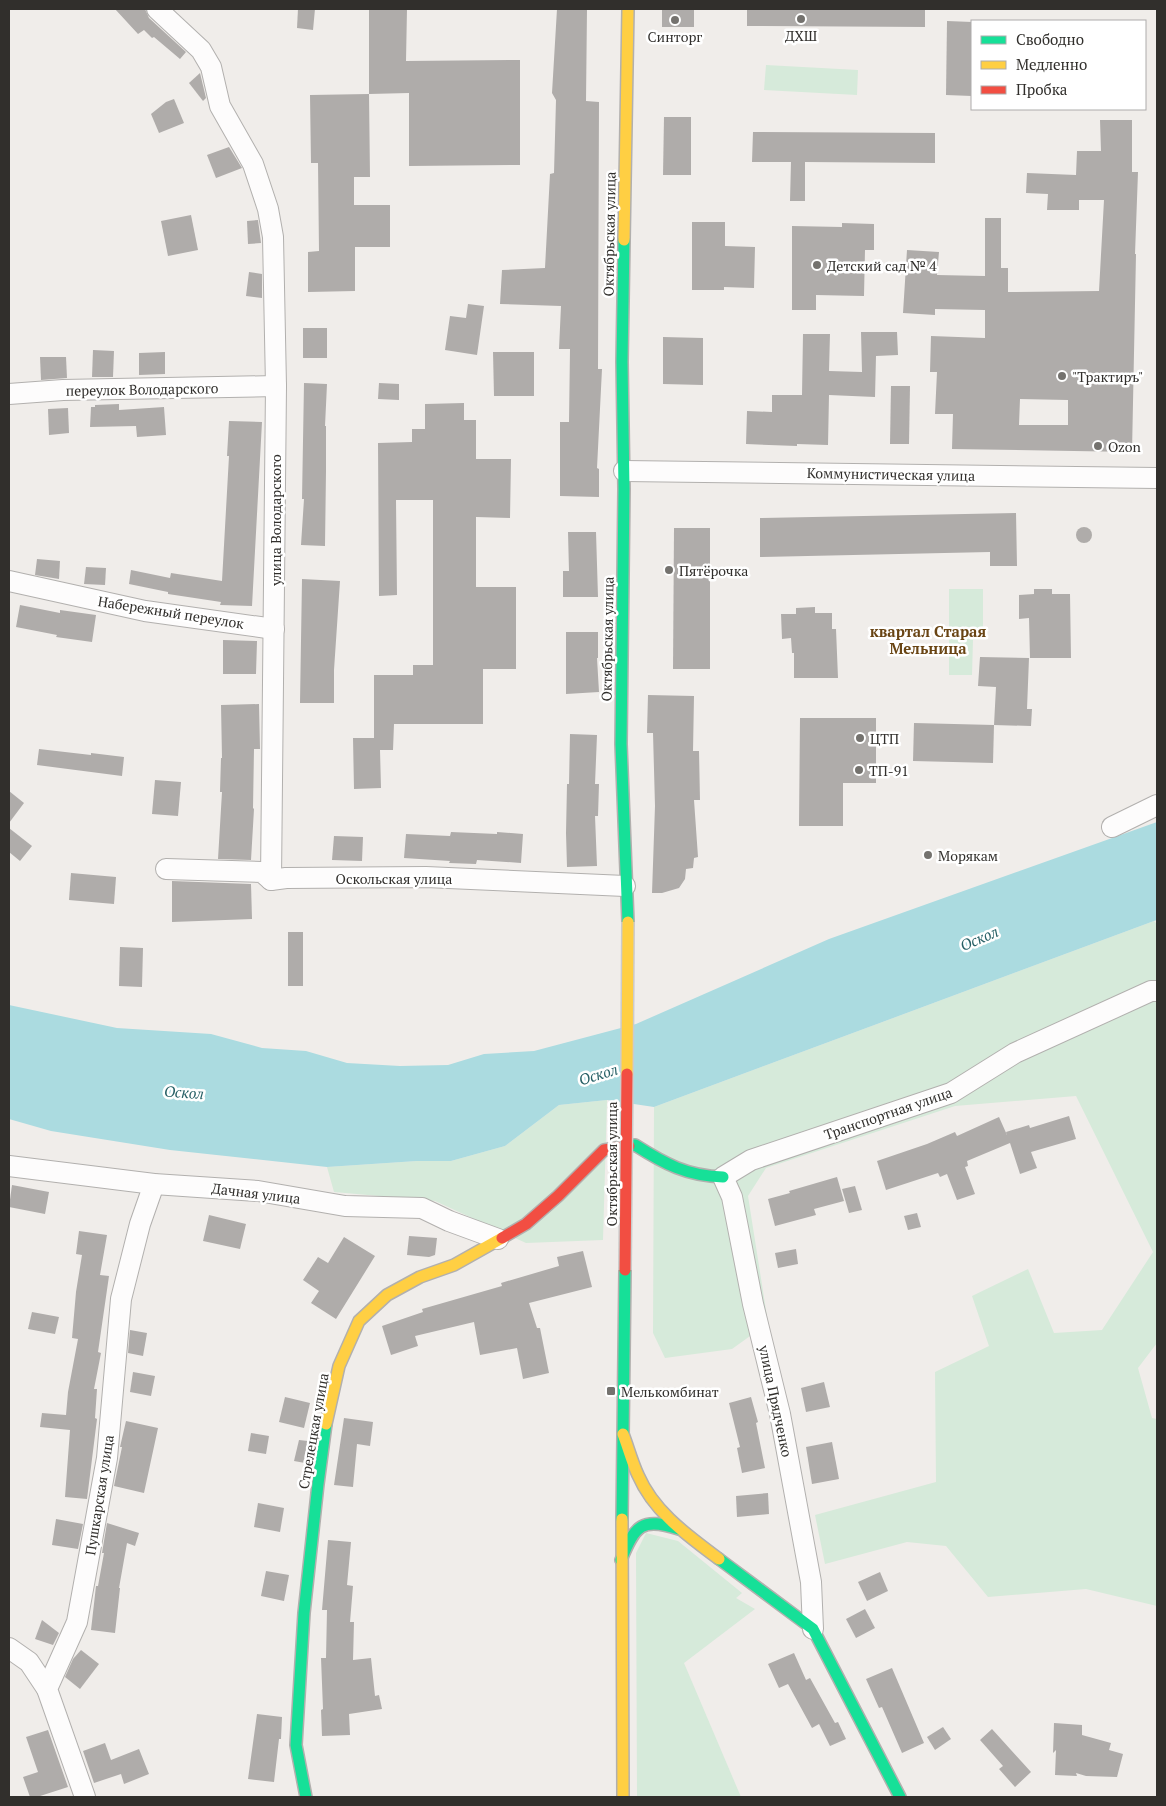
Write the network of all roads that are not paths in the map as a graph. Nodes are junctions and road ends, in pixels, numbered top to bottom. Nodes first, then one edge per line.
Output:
1 (157, 9) edge
2 (628, 9) edge
3 (276, 386) junction
4 (9, 394) edge
5 (624, 471) junction
6 (1157, 478) edge
7 (9, 581) edge
8 (274, 628) junction
9 (1157, 805) edge
10 (1112, 826) dead end
11 (166, 869) dead end
12 (271, 880) junction
13 (625, 886) junction
14 (1157, 991) edge
15 (9, 1166) edge
16 (723, 1177) junction
17 (154, 1184) junction
18 (498, 1239) junction
19 (625, 1270) joint
20 (622, 1434) junction
21 (679, 1529) junction
22 (621, 1560) junction
23 (813, 1629) junction
24 (9, 1648) edge
25 (46, 1688) junction
26 (85, 1797) edge
27 (306, 1797) edge
28 (623, 1797) edge
29 (900, 1797) edge

1 - 3 street, улица Володарского
2 - 5 main road, Октябрьская улица
3 - 4 street, переулок Володарского
3 - 8 street, улица Володарского
5 - 6 street, Коммунистическая улица
5 - 13 main road, Октябрьская улица
7 - 8 street, Набережный переулок
8 - 12 street, улица Володарского
9 - 10 street
11 - 12 street, Оскольская улица
12 - 13 street, Оскольская улица
13 - 19 main road, Октябрьская улица, bridge
14 - 16 street, Транспортная улица
15 - 17 street, Дачная улица
16 - 18 main road, Стрелецкая улица
16 - 23 street, улица Прядченко
17 - 18 street, Дачная улица
17 - 25 street, Пушкарская улица
18 - 27 main road, Стрелецкая улица
19 - 20 main road, улица Прядченко
20 - 21 main road, улица Прядченко
20 - 22 main road, улица Прядченко
21 - 22 main road, улица Прядченко
21 - 23 main road, улица Прядченко
22 - 28 main road, улица Прядченко
23 - 29 main road, улица Прядченко
24 - 25 street
25 - 26 street

